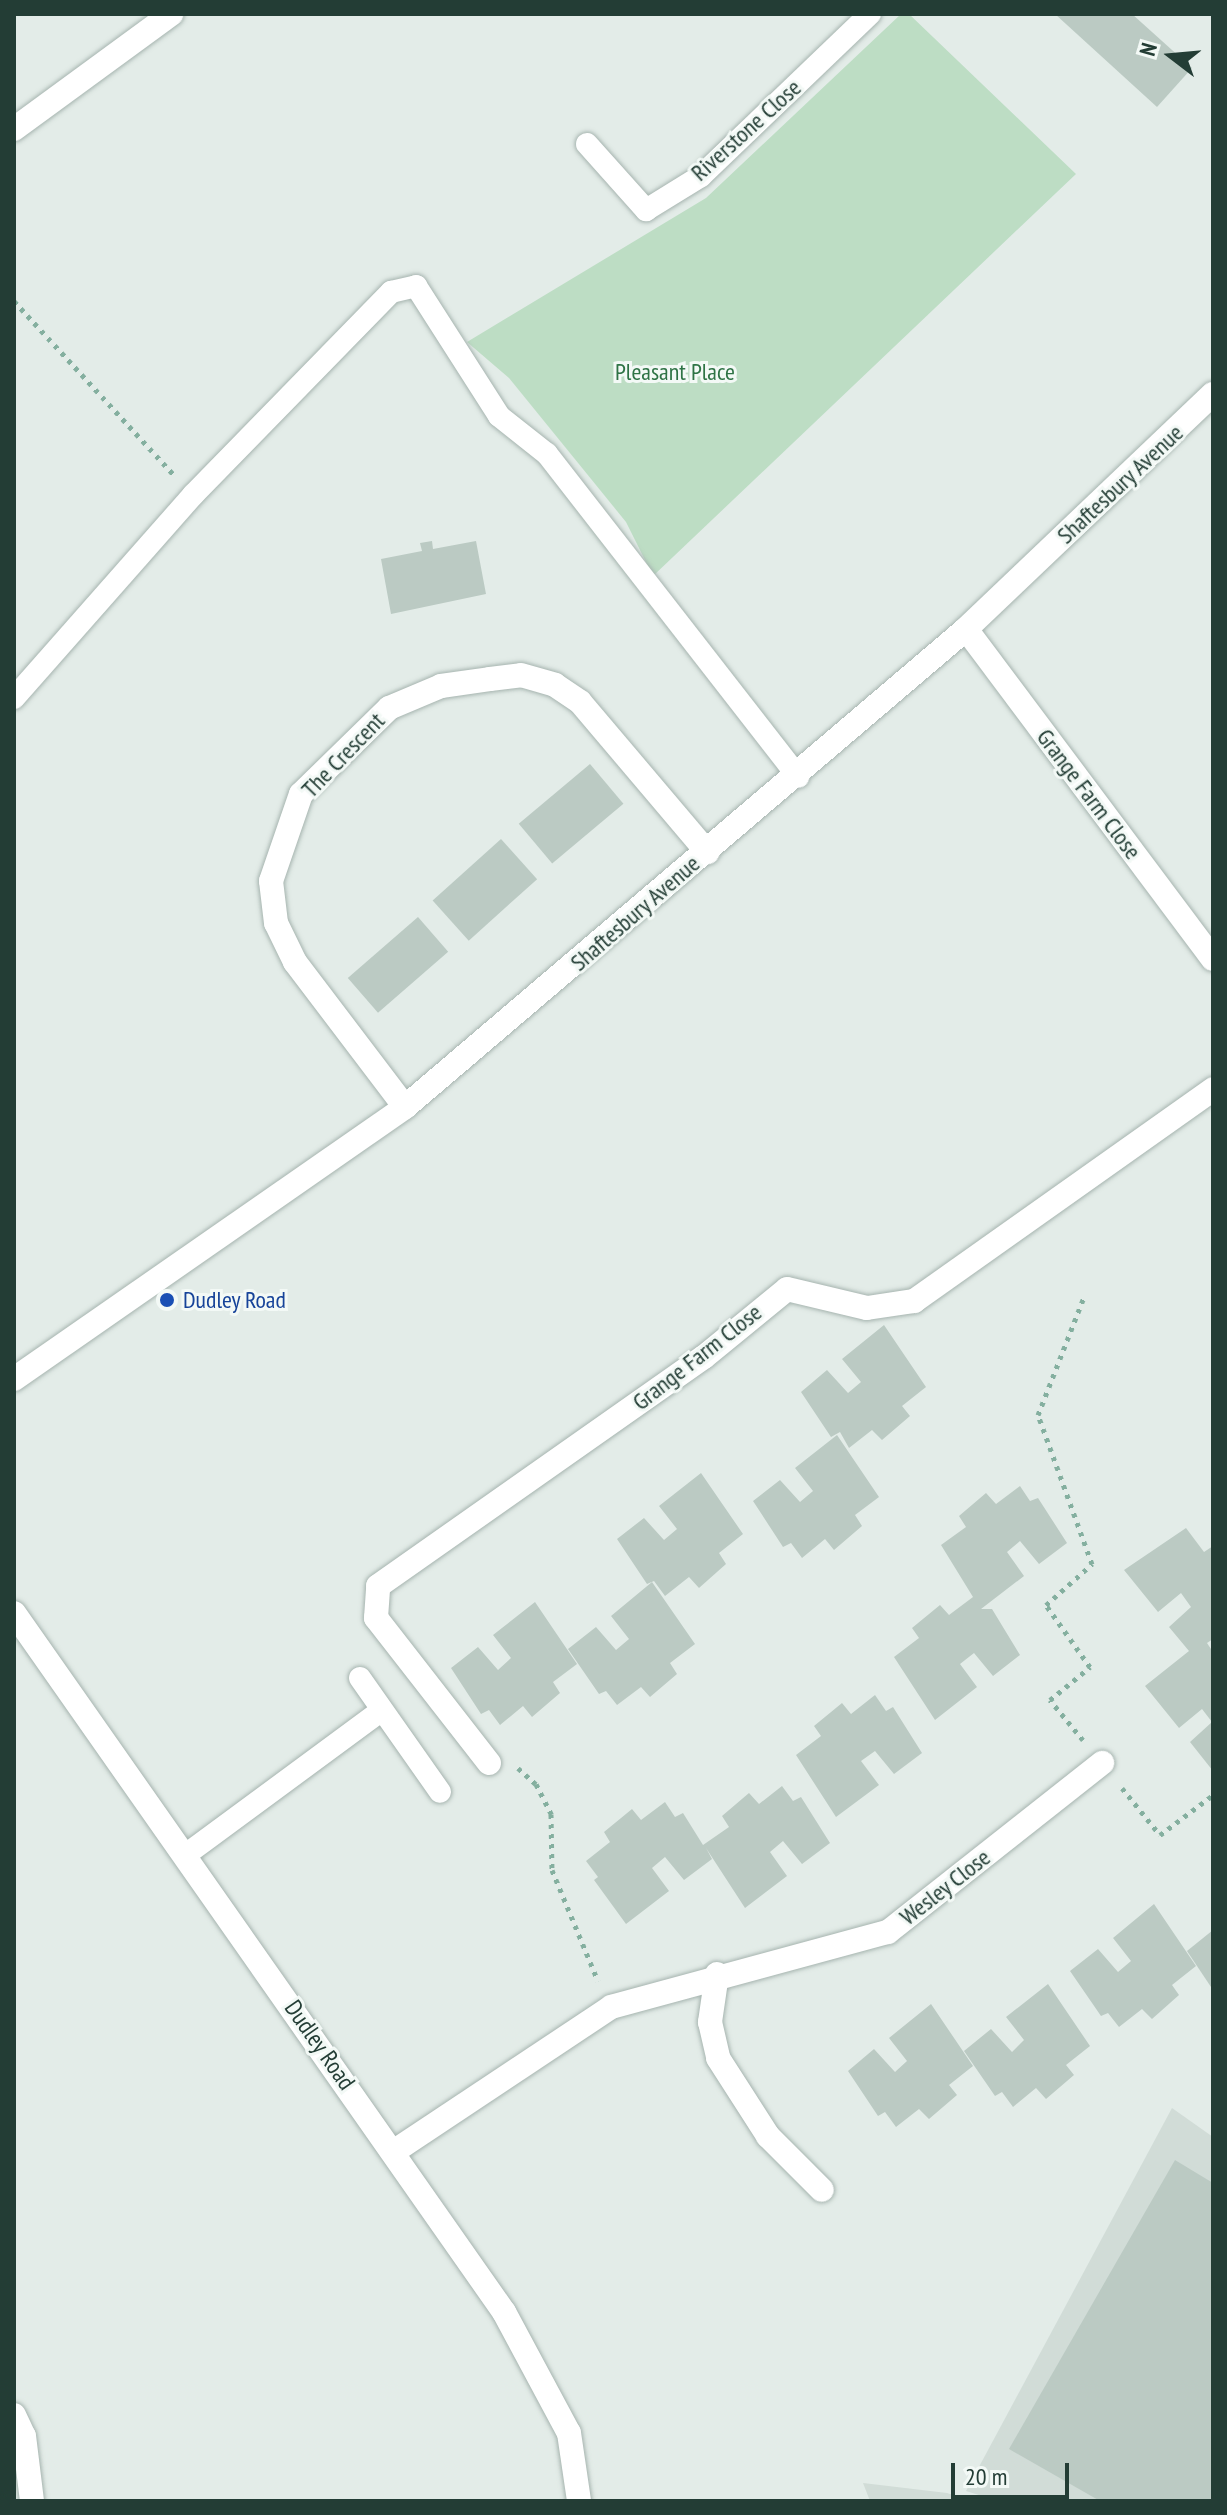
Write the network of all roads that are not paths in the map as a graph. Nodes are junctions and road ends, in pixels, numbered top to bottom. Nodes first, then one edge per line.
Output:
1 (171, 14) edge
2 (870, 14) edge
3 (14, 129) edge
4 (587, 144) dead end
5 (1213, 394) edge
6 (966, 629) junction
7 (14, 698) edge
8 (798, 777) junction
9 (707, 852) junction
10 (1213, 959) edge
11 (1213, 1089) edge
12 (405, 1107) junction
13 (14, 1379) edge
14 (14, 1613) edge
15 (360, 1678) dead end
16 (379, 1712) junction
17 (489, 1763) road end
18 (1102, 1763) road end
19 (440, 1792) dead end
20 (188, 1853) junction
21 (717, 1974) junction
22 (393, 2152) junction
23 (822, 2190) dead end
24 (14, 2415) edge
25 (32, 2501) edge
26 (579, 2501) edge

1 - 3 street
2 - 4 lane, Riverstone Close
5 - 6 street, Shaftesbury Avenue
6 - 8 street, Shaftesbury Avenue
6 - 10 street, Grange Farm Close
7 - 8 lane
8 - 9 street, Shaftesbury Avenue
9 - 12 street, Shaftesbury Avenue
9 - 12 street, The Crescent
11 - 17 street, Grange Farm Close
12 - 13 street, Shaftesbury Avenue
14 - 20 street, Dudley Road
15 - 16 lane
16 - 19 lane
16 - 20 lane
18 - 21 street, Wesley Close
20 - 22 street, Dudley Road
21 - 22 street, Wesley Close
21 - 23 street
22 - 26 street, Dudley Road
24 - 25 street

